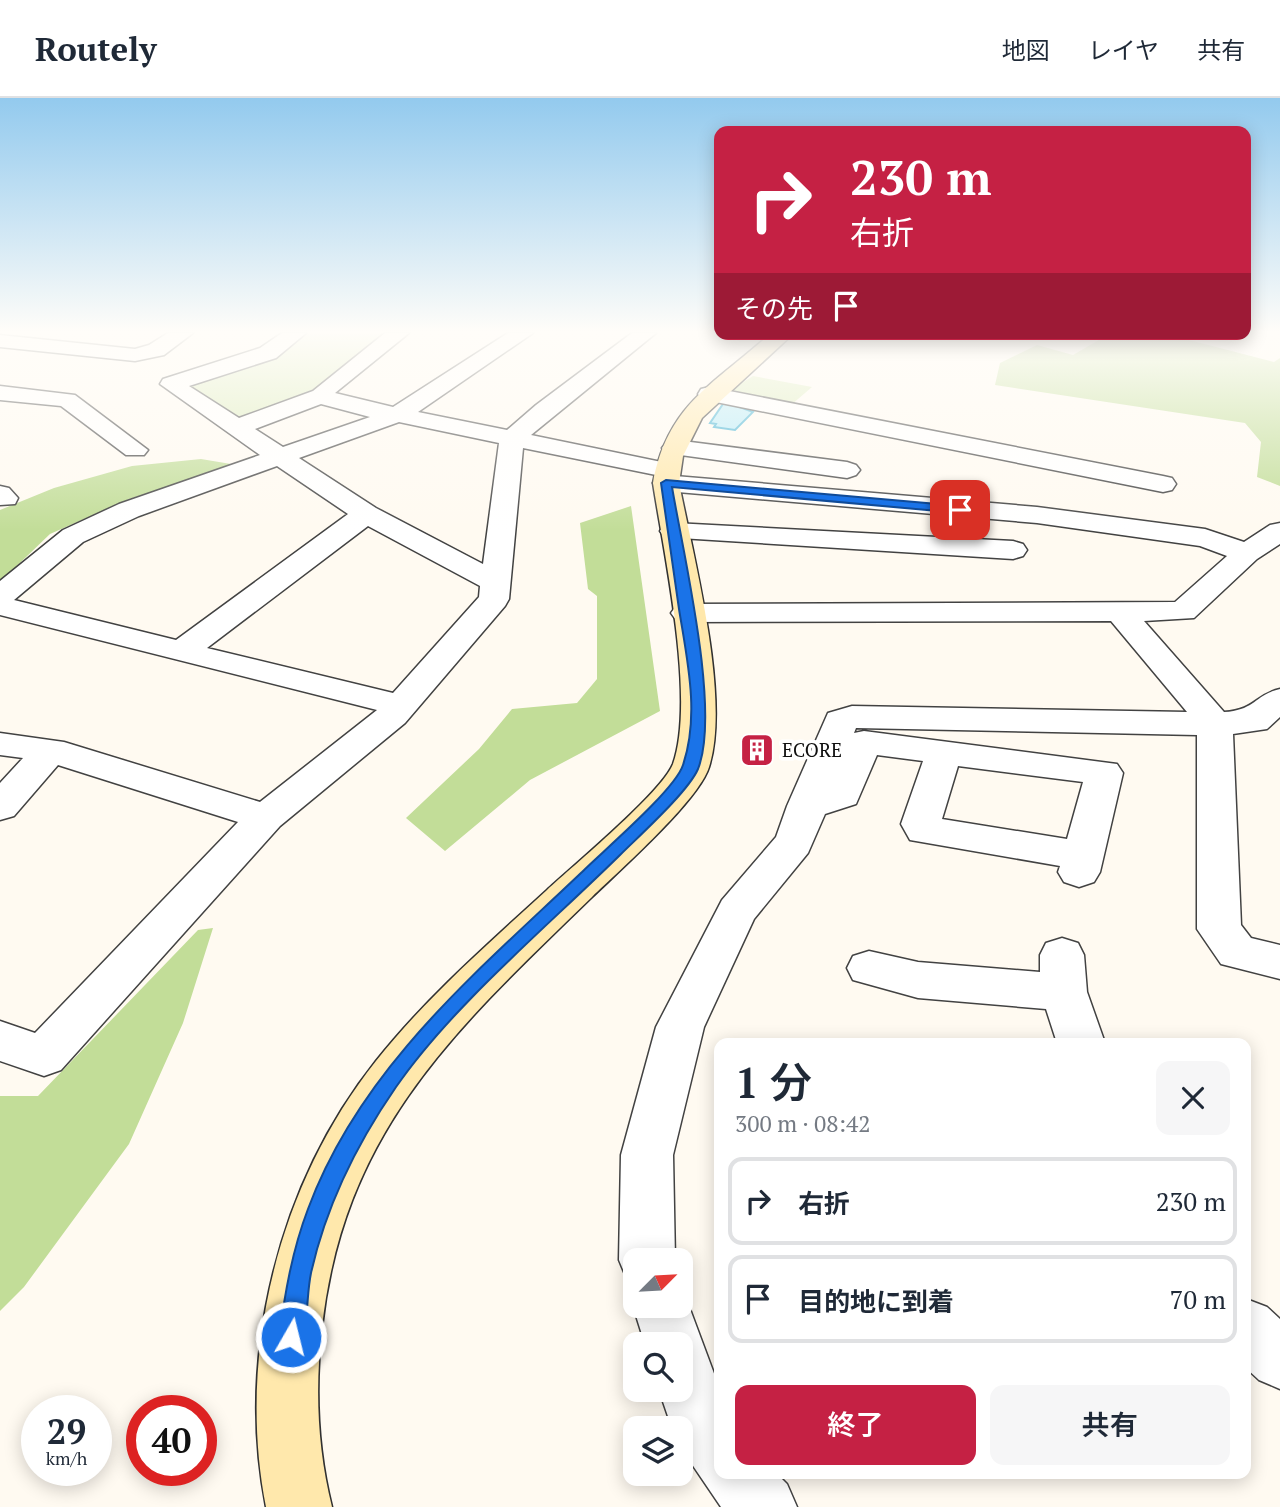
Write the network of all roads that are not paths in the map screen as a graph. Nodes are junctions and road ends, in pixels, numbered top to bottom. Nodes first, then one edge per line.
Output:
1 (55, 399) edge
2 (192, 399) edge
3 (313, 399) edge
4 (328, 399) edge
5 (422, 399) edge
6 (559, 399) edge
7 (704, 399) edge
8 (733, 399) edge
9 (397, 415) junction
10 (235, 428) junction
11 (512, 439) junction
12 (135, 450) dead end
13 (277, 457) junction
14 (669, 467) junction
15 (847, 470) dead end
16 (1163, 484) dead end
17 (366, 514) junction
18 (674, 531) junction
19 (1280, 531) edge
20 (1013, 550) dead end
21 (1247, 553) junction
22 (496, 582) junction
23 (0, 596) edge
24 (0, 606) edge
25 (687, 613) junction
26 (1121, 613) junction
27 (181, 652) junction
28 (1280, 699) edge
29 (401, 706) junction
30 (1215, 724) junction
31 (0, 744) edge
32 (51, 750) junction
33 (944, 752) junction
34 (806, 806) junction
35 (0, 807) edge
36 (266, 817) junction
37 (1280, 962) edge
38 (869, 968) dead end
39 (1080, 1038) edge
40 (0, 1041) edge
41 (647, 1248) edge
42 (1251, 1333) edge
43 (1280, 1359) edge
44 (693, 1399) edge
45 (714, 1445) edge
46 (739, 1479) edge
47 (299, 1507) edge
48 (764, 1507) edge

1 - 12 street
2 - 10 street
3 - 10 street
4 - 9 street
5 - 9 street
6 - 11 street
7 - 14 street
8 - 16 street
9 - 11 street
9 - 13 street
10 - 13 street
11 - 14 street
11 - 22 street
13 - 17 street
13 - 23 street
14 - 15 street
14 - 18 street
14 - 21 street
17 - 22 street
17 - 27 street
18 - 20 street
18 - 25 street
19 - 21 street
21 - 26 street
22 - 29 street
24 - 27 street
25 - 26 street
25 - 47 street
26 - 30 street
27 - 29 street
28 - 30 street
29 - 36 street
30 - 34 street
30 - 37 street
31 - 32 street
32 - 35 street
32 - 36 street
33 - 33 street
33 - 34 street
34 - 41 street
36 - 40 street
38 - 39 street
42 - 43 street
44 - 45 street
46 - 48 street

